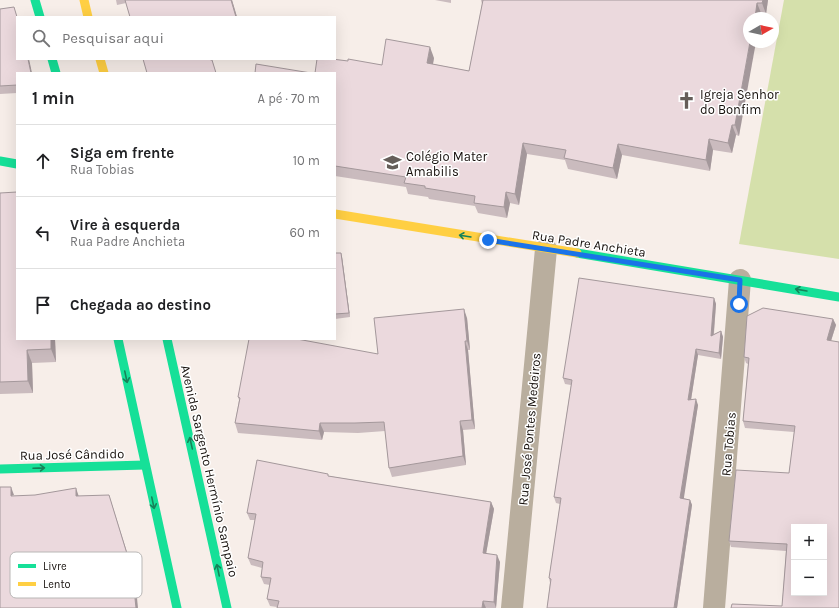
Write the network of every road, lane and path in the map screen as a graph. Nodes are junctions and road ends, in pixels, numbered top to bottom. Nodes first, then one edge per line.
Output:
1 (35, 0) edge
2 (84, 0) edge
3 (40, 16) edge
4 (88, 16) edge
5 (52, 60) edge
6 (100, 60) edge
7 (56, 72) edge
8 (104, 72) edge
9 (0, 161) edge
10 (16, 164) edge
11 (336, 214) edge
12 (546, 249) junction
13 (740, 280) junction
14 (839, 297) edge
15 (118, 340) edge
16 (167, 340) edge
17 (145, 465) junction
18 (0, 469) edge
19 (177, 608) edge
20 (227, 608) edge
21 (512, 608) edge
22 (714, 608) edge

1 - 3 street
2 - 4 street
5 - 7 street
6 - 8 street
9 - 10 street
12 -> 11 street, Rua Padre Anchieta
12 - 13 street, Rua Padre Anchieta
12 - 21 street, Rua José Pontes Medeiros
14 -> 13 street, Rua Padre Anchieta
13 - 22 street, Rua Tobias
15 -> 17 street
20 -> 16 street, Avenida Sargento Hermínio Sampaio
18 -> 17 street, Rua José Cândido
17 -> 19 street

